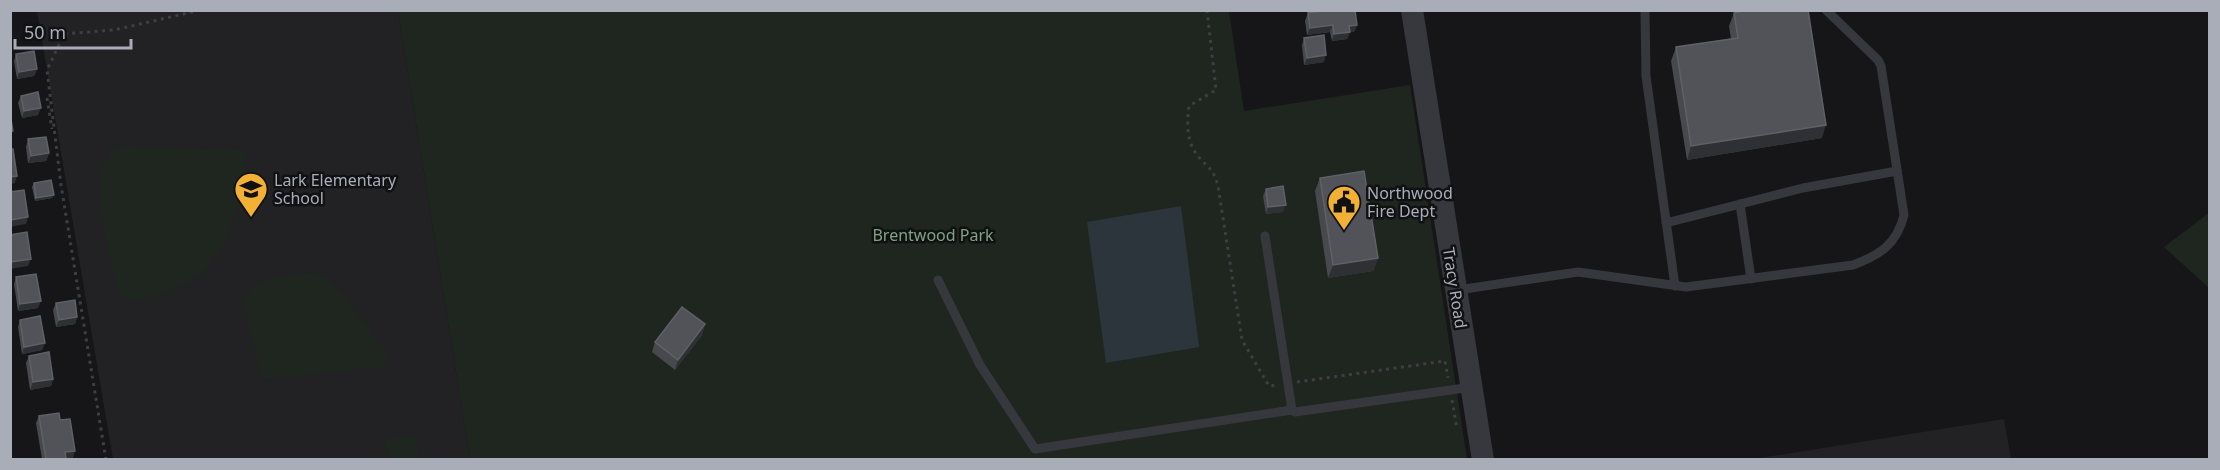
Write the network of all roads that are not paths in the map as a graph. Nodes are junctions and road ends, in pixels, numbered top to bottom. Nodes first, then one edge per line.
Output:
1 (1412, 10) edge
2 (1645, 10) edge
3 (1826, 10) edge
4 (1897, 171) junction
5 (1740, 204) junction
6 (1666, 223) junction
7 (1266, 236) dead end
8 (1751, 279) junction
9 (938, 280) dead end
10 (1675, 286) junction
11 (1455, 291) junction
12 (1461, 390) junction
13 (1292, 410) junction
14 (1483, 459) edge

1 - 11 street, Tracy Road
2 - 6 lane
3 - 4 lane
4 - 5 lane
4 - 8 lane
5 - 6 lane
5 - 8 lane
6 - 10 lane
7 - 13 lane
8 - 10 lane
9 - 13 lane
10 - 11 lane
11 - 12 street, Tracy Road
12 - 13 lane
12 - 14 street, Tracy Road

